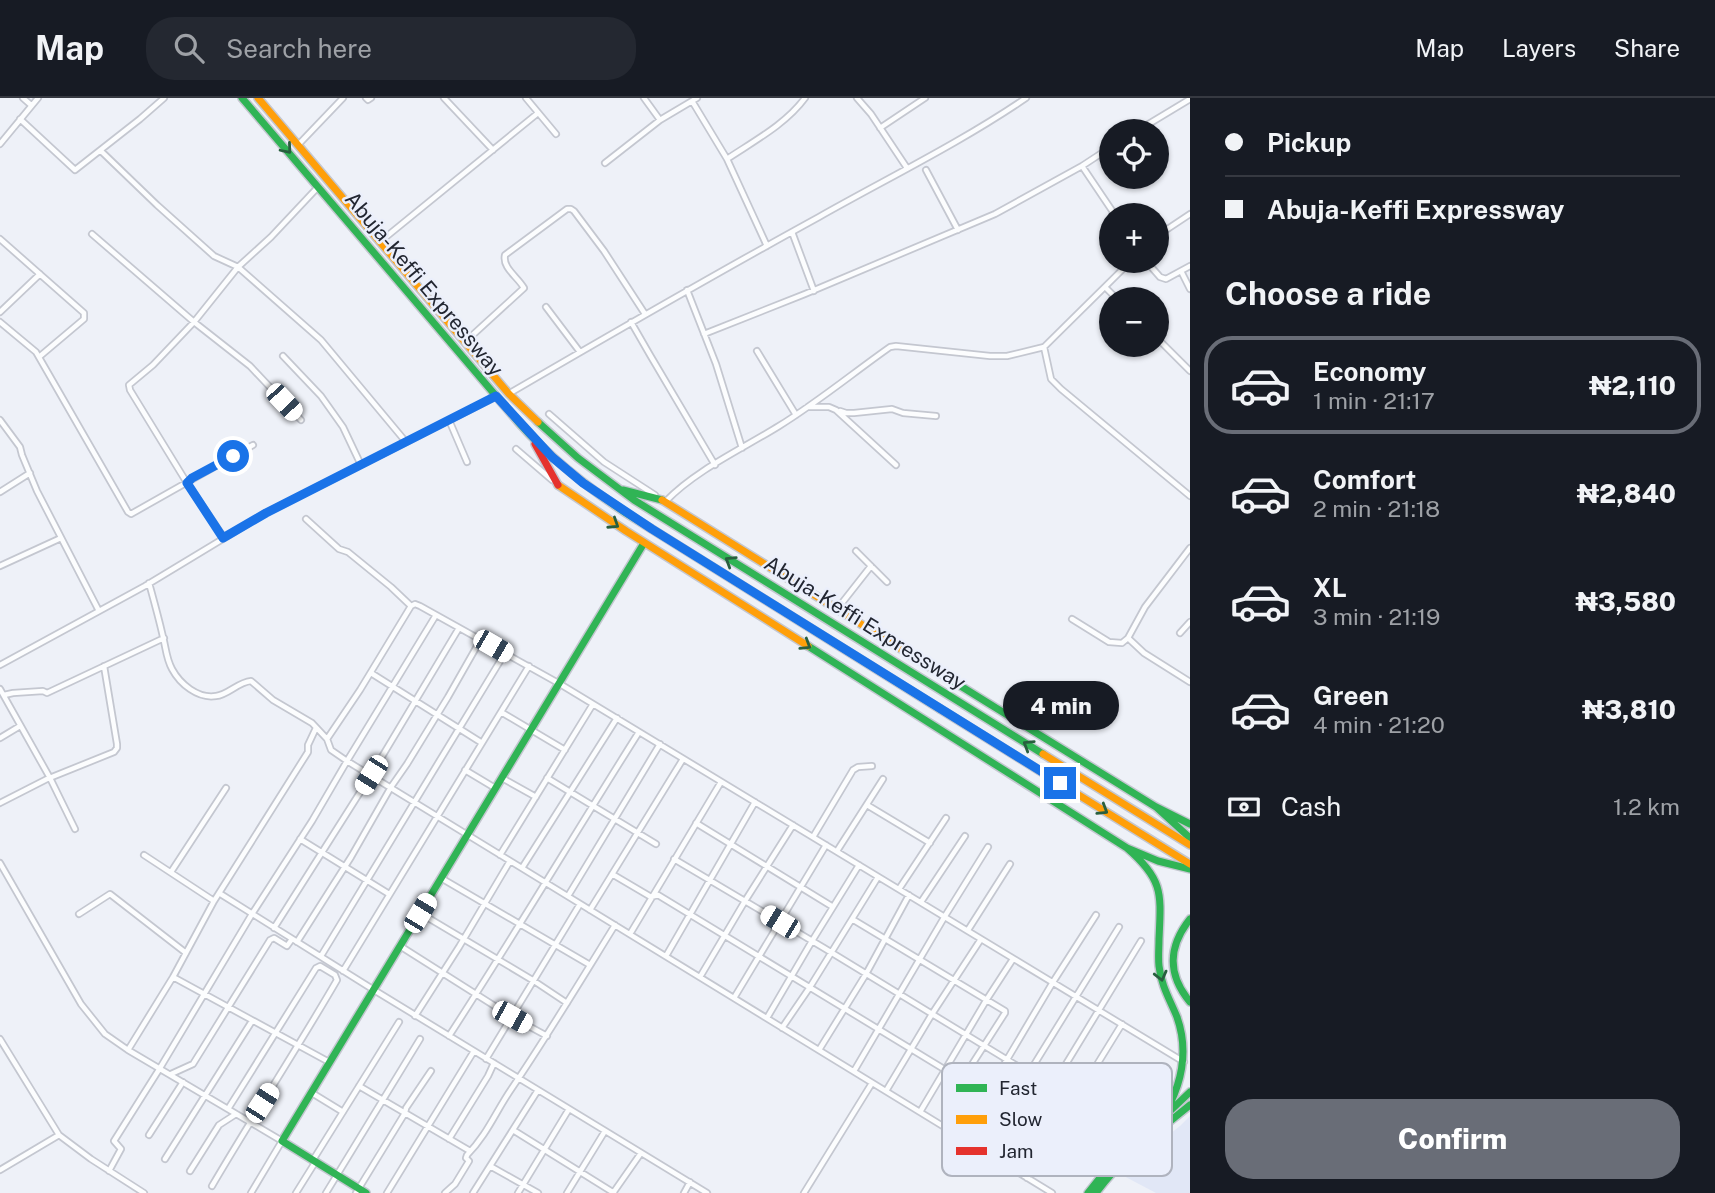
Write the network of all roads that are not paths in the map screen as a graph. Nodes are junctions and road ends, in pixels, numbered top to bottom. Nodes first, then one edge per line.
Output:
1 (23, 98) edge
2 (38, 98) edge
3 (164, 98) edge
4 (242, 98) edge
5 (258, 98) edge
6 (343, 98) edge
7 (366, 98) edge
8 (371, 98) edge
9 (444, 98) edge
10 (526, 98) edge
11 (644, 98) edge
12 (805, 98) edge
13 (857, 98) edge
14 (925, 98) edge
15 (1026, 98) edge
16 (1190, 99) edge
17 (694, 100) edge
18 (32, 105) junction
19 (538, 113) junction
20 (20, 119) junction
21 (1157, 119) edge
22 (660, 120) junction
23 (880, 128) junction
24 (556, 134) dead end
25 (0, 144) edge
26 (298, 144) junction
27 (493, 150) junction
28 (101, 151) junction
29 (1099, 155) edge
30 (727, 159) junction
31 (604, 163) dead end
32 (1082, 166) junction
33 (907, 168) junction
34 (926, 170) dead end
35 (319, 187) junction
36 (1107, 203) edge
37 (1190, 214) edge
38 (1169, 228) edge
39 (958, 230) junction
40 (792, 232) junction
41 (92, 234) dead end
42 (0, 239) edge
43 (380, 241) junction
44 (767, 246) junction
45 (1190, 266) edge
46 (238, 267) junction
47 (1181, 271) junction
48 (1119, 273) edge
49 (1156, 273) edge
50 (40, 274) junction
51 (1105, 287) edge
52 (1190, 289) edge
53 (687, 290) junction
54 (814, 291) junction
55 (1099, 293) edge
56 (546, 307) dead end
57 (0, 312) edge
58 (645, 314) junction
59 (194, 322) junction
60 (631, 322) junction
61 (0, 323) edge
62 (704, 334) junction
63 (465, 342) junction
64 (1044, 346) junction
65 (1169, 350) edge
66 (757, 351) dead end
67 (580, 352) junction
68 (283, 356) dead end
69 (39, 357) junction
70 (1190, 371) edge
71 (509, 394) junction
72 (496, 396) junction
73 (807, 407) junction
74 (836, 410) junction
75 (549, 414) dead end
76 (796, 415) junction
77 (936, 416) dead end
78 (0, 420) edge
79 (449, 420) junction
80 (300, 421) dead end
81 (531, 436) junction
82 (405, 442) junction
83 (253, 445) dead end
84 (742, 448) junction
85 (516, 449) dead end
86 (467, 462) dead end
87 (361, 465) junction
88 (715, 465) junction
89 (897, 466) dead end
90 (30, 473) junction
91 (187, 483) junction
92 (558, 485) junction
93 (611, 485) junction
94 (0, 492) edge
95 (1190, 496) edge
96 (664, 501) junction
97 (306, 519) dead end
98 (61, 538) junction
99 (223, 538) junction
100 (644, 543) junction
101 (1190, 548) edge
102 (856, 551) dead end
103 (0, 566) edge
104 (871, 566) junction
105 (887, 582) dead end
106 (149, 583) junction
107 (411, 606) junction
108 (837, 609) junction
109 (99, 611) junction
110 (436, 615) junction
111 (1072, 619) dead end
112 (1190, 622) edge
113 (460, 627) junction
114 (1180, 633) dead end
115 (164, 638) junction
116 (1128, 638) junction
117 (481, 639) junction
118 (505, 653) junction
119 (0, 665) edge
120 (104, 666) junction
121 (529, 666) junction
122 (370, 673) junction
123 (1190, 682) edge
124 (560, 684) junction
125 (392, 686) junction
126 (0, 689) edge
127 (4, 695) junction
128 (415, 700) junction
129 (593, 704) junction
130 (501, 712) junction
131 (438, 714) junction
132 (617, 718) junction
133 (20, 726) junction
134 (316, 728) junction
135 (460, 729) junction
136 (531, 730) junction
137 (639, 732) junction
138 (0, 738) edge
139 (327, 739) junction
140 (482, 743) junction
141 (660, 744) junction
142 (565, 750) junction
143 (683, 759) junction
144 (346, 761) junction
145 (872, 766) dead end
146 (466, 770) junction
147 (371, 775) junction
148 (50, 778) junction
149 (502, 778) junction
150 (547, 778) junction
151 (883, 779) dead end
152 (721, 781) junction
153 (391, 787) junction
154 (226, 788) dead end
155 (496, 788) junction
156 (570, 791) junction
157 (536, 797) junction
158 (415, 802) junction
159 (755, 802) junction
160 (0, 803) edge
161 (867, 804) junction
162 (592, 806) junction
163 (1156, 807) junction
164 (437, 816) junction
165 (946, 818) dead end
166 (615, 820) junction
167 (696, 823) junction
168 (1190, 824) edge
169 (793, 825) junction
170 (75, 829) dead end
171 (637, 833) junction
172 (467, 834) junction
173 (965, 836) dead end
174 (813, 837) junction
175 (1190, 838) edge
176 (300, 839) junction
177 (930, 843) junction
178 (656, 844) dead end
179 (730, 845) junction
180 (826, 845) junction
181 (1190, 845) edge
182 (988, 847) dead end
183 (1127, 848) junction
184 (322, 852) junction
185 (837, 852) junction
186 (144, 855) dead end
187 (500, 855) junction
188 (674, 859) junction
189 (510, 861) junction
190 (0, 863) edge
191 (1010, 864) dead end
192 (859, 865) junction
193 (345, 866) junction
194 (766, 866) junction
195 (1190, 866) edge
196 (522, 868) junction
197 (170, 872) junction
198 (612, 874) junction
199 (878, 877) junction
200 (441, 878) junction
201 (367, 879) junction
202 (710, 880) junction
203 (545, 882) junction
204 (801, 887) junction
205 (899, 889) junction
206 (219, 893) junction
207 (389, 894) junction
208 (909, 895) junction
209 (568, 896) junction
210 (651, 897) junction
211 (214, 901) junction
212 (745, 901) junction
213 (921, 902) junction
214 (485, 904) junction
215 (580, 904) junction
216 (833, 907) junction
217 (590, 909) junction
218 (420, 913) junction
219 (79, 914) dead end
220 (252, 914) junction
221 (690, 914) junction
222 (1096, 915) dead end
223 (945, 916) junction
224 (852, 919) junction
225 (1190, 919) edge
226 (780, 922) junction
227 (520, 924) junction
228 (615, 925) junction
229 (274, 928) junction
230 (1119, 928) dead end
231 (968, 930) junction
232 (629, 934) junction
233 (725, 935) junction
234 (464, 939) junction
235 (885, 939) junction
236 (981, 939) junction
237 (295, 940) junction
238 (812, 941) junction
239 (1141, 941) dead end
240 (400, 946) junction
241 (555, 946) junction
242 (831, 952) junction
243 (186, 953) junction
244 (321, 956) junction
245 (666, 956) junction
246 (760, 956) junction
247 (1013, 959) junction
248 (498, 960) junction
249 (919, 960) junction
250 (590, 965) junction
251 (342, 971) junction
252 (442, 973) junction
253 (866, 974) junction
254 (792, 976) junction
255 (173, 977) junction
256 (700, 977) junction
257 (954, 980) junction
258 (534, 981) junction
259 (1053, 982) junction
260 (810, 987) junction
261 (374, 990) junction
262 (476, 994) junction
263 (899, 994) junction
264 (204, 995) junction
265 (1076, 996) junction
266 (734, 998) junction
267 (987, 999) junction
268 (1190, 1002) edge
269 (567, 1003) junction
270 (227, 1008) junction
271 (844, 1009) junction
272 (1099, 1010) junction
273 (932, 1014) junction
274 (415, 1016) junction
275 (512, 1017) junction
276 (767, 1018) junction
277 (252, 1021) junction
278 (399, 1022) dead end
279 (1122, 1024) junction
280 (782, 1028) junction
281 (878, 1030) junction
282 (275, 1033) junction
283 (965, 1035) junction
284 (449, 1036) junction
285 (547, 1036) junction
286 (420, 1039) dead end
287 (1, 1041) edge
288 (299, 1046) junction
289 (984, 1046) junction
290 (911, 1048) junction
291 (128, 1050) junction
292 (819, 1050) junction
293 (474, 1051) junction
294 (486, 1059) junction
295 (1007, 1060) junction
296 (330, 1062) junction
297 (1185, 1062) junction
298 (494, 1063) junction
299 (949, 1063) edge
300 (973, 1063) edge
301 (1005, 1063) edge
302 (1012, 1063) edge
303 (1036, 1063) edge
304 (1067, 1063) edge
305 (1098, 1063) edge
306 (160, 1068) junction
307 (942, 1068) edge
308 (431, 1071) dead end
309 (853, 1071) junction
310 (170, 1074) junction
311 (942, 1075) edge
312 (519, 1078) junction
313 (183, 1082) junction
314 (872, 1083) junction
315 (359, 1086) junction
316 (538, 1090) junction
317 (886, 1091) junction
318 (312, 1092) junction
319 (1190, 1092) edge
320 (205, 1095) junction
321 (1172, 1099) edge
322 (382, 1100) junction
323 (1190, 1105) edge
324 (228, 1109) junction
325 (569, 1109) junction
326 (1172, 1111) edge
327 (343, 1112) junction
328 (920, 1112) junction
329 (405, 1113) junction
330 (236, 1114) junction
331 (1172, 1119) edge
332 (249, 1122) junction
333 (942, 1125) edge
334 (427, 1127) junction
335 (513, 1130) junction
336 (605, 1131) junction
337 (59, 1135) junction
338 (149, 1135) dead end
339 (449, 1139) junction
340 (282, 1141) junction
341 (544, 1150) junction
342 (470, 1152) junction
343 (641, 1153) junction
344 (166, 1159) dead end
345 (314, 1161) junction
346 (491, 1166) junction
347 (0, 1170) edge
348 (109, 1171) junction
349 (190, 1171) dead end
350 (579, 1173) junction
351 (337, 1175) junction
352 (1024, 1176) edge
353 (1100, 1176) edge
354 (1108, 1176) edge
355 (1027, 1178) joint
356 (690, 1182) junction
357 (523, 1185) junction
358 (212, 1186) dead end
359 (360, 1191) edge
360 (144, 1193) edge
361 (251, 1193) edge
362 (296, 1193) edge
363 (326, 1193) edge
364 (387, 1193) edge
365 (445, 1193) edge
366 (473, 1193) edge
367 (518, 1193) edge
368 (538, 1193) edge
369 (567, 1193) edge
370 (614, 1193) edge
371 (684, 1193) edge
372 (707, 1193) edge
373 (804, 1193) edge
374 (1052, 1193) edge
375 (1088, 1193) edge
376 (1096, 1193) edge

1 - 18 street
2 - 18 street
3 - 28 street
4 -> 35 main road, Abuja-Keffi Expressway
5 - 26 main road, Abuja-Keffi Expressway
6 - 26 street
7 - 8 street
9 - 27 street
10 - 19 street
11 - 22 street
12 - 30 street
13 - 23 street
14 - 23 street
15 - 33 street
16 - 21 street
17 - 22 street
17 - 30 street
18 - 20 street
19 - 24 street
19 - 27 street
20 - 25 street
20 - 28 street
22 - 31 street
23 - 33 street
26 - 43 main road, Abuja-Keffi Expressway
27 - 43 street
28 - 46 street
29 - 32 street
30 - 44 street
32 - 36 street
32 - 39 street
33 - 40 street
34 - 39 street
35 - 46 street
35 - 72 main road, Abuja-Keffi Expressway
37 - 38 street
39 - 54 street
40 - 44 street
40 - 54 street
41 - 59 street
42 - 50 street
43 - 63 main road, Abuja-Keffi Expressway
44 - 53 street
45 - 47 street
46 - 59 street
46 - 82 street
47 - 49 street
47 - 52 street
48 - 51 street
50 - 57 street
50 - 69 street
53 - 58 street
53 - 62 street
54 - 62 street
55 - 64 street
56 - 67 street
58 - 60 street
58 - 63 street
59 - 80 street
59 - 91 street
60 - 67 street
60 - 88 street
61 - 69 street
62 - 84 street
63 - 71 main road, Abuja-Keffi Expressway
64 - 73 street
64 - 95 street
65 - 70 street
66 - 76 street
67 - 71 street
68 - 87 street
69 - 91 street
71 - 93 main road, Abuja-Keffi Expressway
72 - 79 street
72 - 81 main road, Abuja-Keffi Expressway
73 - 74 street
73 - 76 street
74 - 77 street
74 - 89 street
75 - 96 street
76 - 84 street
78 - 90 street
79 - 82 street
79 - 86 street
81 - 92 main road
81 -> 195 main road, Abuja-Keffi Expressway
82 - 87 street
83 - 91 street
84 - 88 street
85 - 92 street
87 - 99 street
88 - 96 street
90 - 94 street
90 - 98 street
91 - 99 street
92 -> 100 main road
93 - 96 main road, Abuja-Keffi Expressway
181 -> 93 main road, Abuja-Keffi Expressway
96 - 108 main road, Abuja-Keffi Expressway
97 - 107 street
98 - 103 street
98 - 109 street
99 - 106 street
100 - 124 main road
100 -> 183 main road
101 - 116 street
102 - 104 street
104 - 105 street
104 - 108 street
106 - 109 street
106 - 115 street
107 - 110 street
107 - 122 street
108 - 163 main road, Abuja-Keffi Expressway
109 - 119 street
110 - 113 street
110 - 125 street
111 - 116 street
112 - 114 street
113 - 117 street
113 - 128 street
115 - 120 street
115 - 134 street
116 - 123 street
117 - 118 street
117 - 131 street
118 - 121 street
118 - 135 street
120 - 127 street
120 - 148 street
121 - 124 street
121 - 130 street
122 - 125 street
122 - 139 street
124 - 129 street
124 - 136 main road
125 - 128 street
125 - 144 street
126 - 127 street
127 - 133 street
128 - 131 street
128 - 147 street
129 - 132 street
129 - 142 street
130 - 136 street
130 - 140 street
131 - 135 street
131 - 153 street
132 - 137 street
132 - 156 street
133 - 138 street
133 - 148 street
134 - 139 street
134 - 206 street
135 - 140 street
135 - 158 street
136 - 142 street
136 - 149 main road
137 - 141 street
137 - 162 street
139 - 144 street
140 - 146 street
141 - 143 street
141 - 166 street
142 - 150 street
143 - 152 street
143 - 171 street
144 - 147 street
144 - 176 street
145 - 174 street
146 - 155 street
146 - 164 street
147 - 153 street
147 - 184 street
148 - 160 street
148 - 170 street
149 - 155 main road
149 - 157 street
150 - 156 street
150 - 157 street
151 - 161 street
152 - 159 street
152 - 167 street
153 - 158 street
153 - 193 street
154 - 197 street
155 - 172 main road
156 - 162 street
156 - 196 street
157 - 187 street
158 - 164 street
158 - 201 street
159 - 169 street
159 - 179 street
161 - 177 street
161 - 185 street
162 - 166 street
162 - 203 street
163 - 168 main road
163 - 175 main road
164 - 172 street
164 - 207 street
165 - 177 street
166 - 171 street
166 - 209 street
167 - 179 street
167 - 188 street
169 - 174 street
169 - 194 street
171 - 178 street
171 - 198 street
172 - 187 street
172 - 200 main road
173 - 213 street
174 - 180 street
176 - 184 street
176 - 220 street
177 - 205 street
179 - 194 street
179 - 202 street
180 - 185 street
180 - 204 street
182 - 223 street
183 - 195 main road
183 -> 297 main road
184 - 193 street
184 - 229 street
185 - 192 street
186 - 197 street
187 - 189 street
188 - 202 street
188 - 210 street
189 - 196 street
189 - 214 street
190 - 291 street
191 - 231 street
192 - 199 street
192 - 216 street
193 - 201 street
193 - 237 street
194 - 204 street
194 - 212 street
196 - 203 street
197 - 211 street
198 - 210 street
198 - 217 street
199 - 205 street
199 - 224 street
200 - 214 street
200 - 218 main road
201 - 207 street
201 - 244 street
202 - 212 street
202 - 221 street
203 - 209 street
203 - 227 street
204 - 216 street
204 - 226 street
205 - 208 street
206 - 211 street
206 - 220 street
207 - 251 street
208 - 213 street
208 - 235 street
209 - 215 street
210 - 221 street
210 - 232 street
211 - 243 street
212 - 226 street
212 - 233 street
213 - 223 street
214 - 227 street
214 - 234 street
215 - 217 street
215 - 241 street
216 - 238 street
217 - 228 street
218 - 234 street
218 - 240 main road
219 - 243 street
220 - 229 street
220 - 264 street
221 - 233 street
221 - 245 street
222 - 259 street
223 - 231 street
223 - 249 street
224 - 235 street
224 - 242 street
225 - 268 main road
226 - 238 street
226 - 246 street
227 - 241 street
227 - 248 street
228 - 232 street
228 - 250 street
229 - 237 street
230 - 265 street
231 - 236 street
232 - 245 street
233 - 246 street
233 - 256 street
234 - 248 street
234 - 252 street
235 - 249 street
235 - 253 street
236 - 247 street
236 - 257 street
237 - 244 street
237 - 270 street
238 - 242 street
238 - 254 street
239 - 272 street
240 - 252 street
240 - 261 main road
241 - 250 street
241 - 258 street
242 - 253 street
242 - 260 street
243 - 255 street
244 - 251 street
245 - 256 street
246 - 254 street
246 - 266 street
247 - 259 street
247 - 267 street
248 - 258 street
248 - 262 street
249 - 257 street
249 - 263 street
250 - 269 street
251 - 261 street
252 - 262 street
252 - 274 street
253 - 263 street
253 - 271 street
254 - 260 street
254 - 276 street
255 - 264 street
255 - 291 street
256 - 266 street
257 - 267 street
257 - 273 street
258 - 269 street
258 - 275 street
259 - 265 street
259 - 295 street
260 - 271 street
260 - 280 street
261 - 274 street
261 - 296 main road
262 - 275 street
262 - 284 street
263 - 273 street
263 - 281 street
264 - 270 street
264 - 306 street
265 - 272 street
265 - 303 street
266 - 276 street
267 - 283 street
267 - 289 street
269 - 285 street
270 - 277 street
270 - 310 street
271 - 281 street
271 - 292 street
272 - 279 street
272 - 304 street
273 - 283 street
273 - 290 street
274 - 284 street
275 - 285 street
275 - 294 street
276 - 280 street
277 - 282 street
277 - 320 street
278 - 315 street
279 - 297 street
279 - 305 street
280 - 292 street
281 - 290 street
281 - 309 street
282 - 288 street
282 - 288 street
282 - 324 street
283 - 289 street
283 - 299 street
284 - 293 street
285 - 312 street
286 - 322 street
287 - 337 street
288 - 296 street
288 - 332 street
289 - 295 street
289 - 300 street
290 - 307 street
290 - 317 street
291 - 306 street
292 - 309 street
293 - 294 street
293 - 334 street
294 - 298 street
295 - 301 street
295 - 302 street
296 - 318 main road
297 - 321 main road
298 - 312 street
298 - 339 street
306 - 310 street
306 - 348 street
308 - 329 street
309 - 314 street
310 - 313 street
311 - 328 street
312 - 316 street
312 - 342 street
313 - 320 street
313 - 338 street
314 - 317 street
314 - 373 street
315 - 322 street
315 - 327 street
316 - 325 street
316 - 335 street
317 - 328 street
318 - 327 street
318 - 340 main road
319 - 326 main road
320 - 324 street
320 - 344 street
322 - 329 street
322 - 351 street
323 - 331 main road
324 - 330 street
325 - 336 street
325 - 341 street
327 - 345 street
328 - 333 street
329 - 334 street
329 - 359 street
330 - 332 street
330 - 349 street
332 - 340 street
332 - 358 street
334 - 339 street
334 - 364 street
335 - 341 street
335 - 346 street
336 - 343 street
336 - 350 street
337 - 347 street
337 - 348 street
339 - 342 street
340 - 345 main road
340 - 361 street
341 - 350 street
341 - 357 street
342 - 365 street
343 - 356 street
343 - 370 street
345 - 351 main road
345 - 362 street
346 - 357 street
346 - 366 street
348 - 360 street
350 - 369 street
350 - 370 street
351 - 359 main road
351 - 363 street
352 - 355 street
353 - 375 main road
354 - 376 main road
355 - 374 street
356 - 371 street
356 - 372 street
357 - 367 street
357 - 368 street

